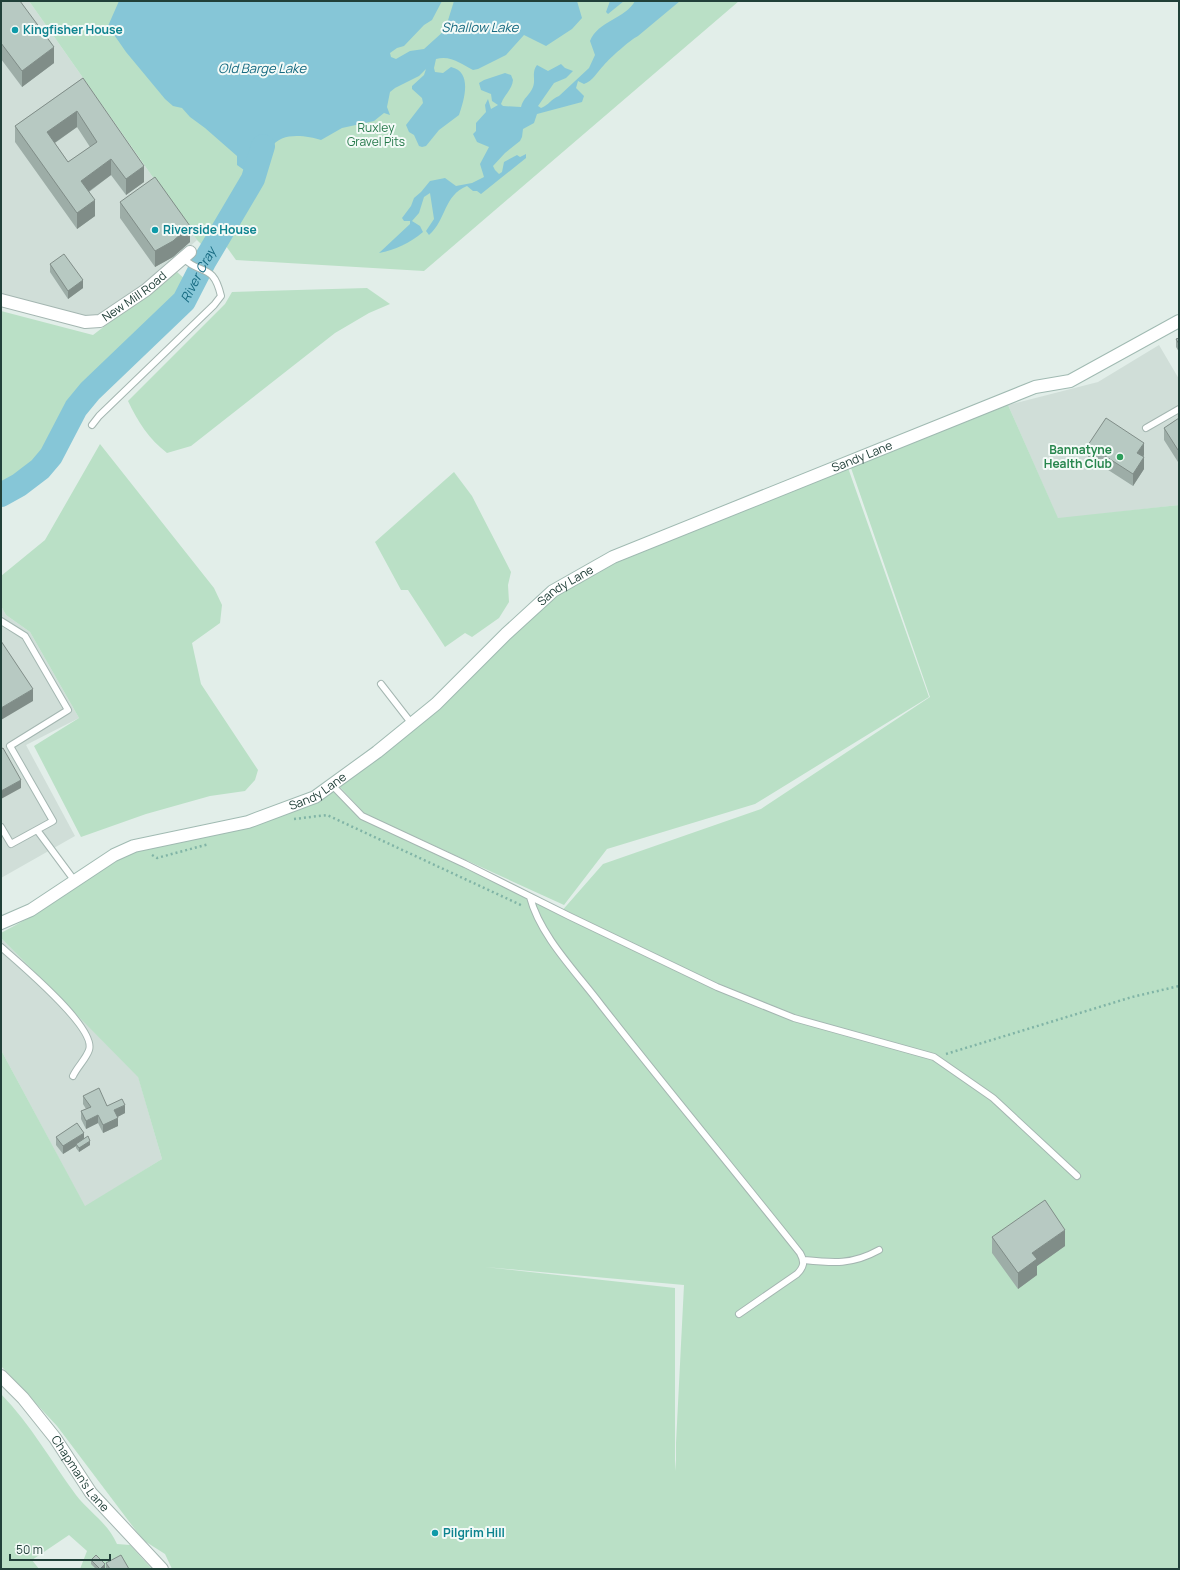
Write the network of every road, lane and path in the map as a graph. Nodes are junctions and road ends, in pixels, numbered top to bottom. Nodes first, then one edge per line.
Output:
1 (188, 258) joint
2 (1, 300) edge
3 (1179, 321) edge
4 (1179, 409) edge
5 (92, 426) dead end
6 (1146, 428) dead end
7 (1, 621) edge
8 (381, 684) dead end
9 (412, 724) junction
10 (332, 785) junction
11 (292, 819) dead end
12 (1, 827) edge
13 (36, 830) junction
14 (213, 843) dead end
15 (134, 846) junction
16 (74, 880) junction
17 (530, 897) junction
18 (534, 911) junction
19 (1, 923) edge
20 (1, 948) edge
21 (1179, 986) edge
22 (934, 1058) junction
23 (73, 1076) dead end
24 (1077, 1176) dead end
25 (878, 1250) dead end
26 (804, 1260) junction
27 (739, 1314) dead end
28 (1, 1376) edge
29 (162, 1569) edge

1 - 2 street, New Mill Road
1 - 5 lane
3 - 9 street, Sandy Lane
4 - 6 lane
7 - 13 lane
8 - 9 lane
9 - 10 street, Sandy Lane
10 - 15 street, Sandy Lane
10 - 17 lane
11 - 18 path
12 - 13 lane
13 - 16 lane
14 - 15 path
15 - 16 street, Sandy Lane
16 - 19 street, Sandy Lane
17 - 18 lane
17 - 22 lane
18 - 26 lane
20 - 23 lane
21 - 22 path
22 - 24 lane
25 - 26 lane
26 - 27 lane
28 - 29 street, Chapman's Lane

